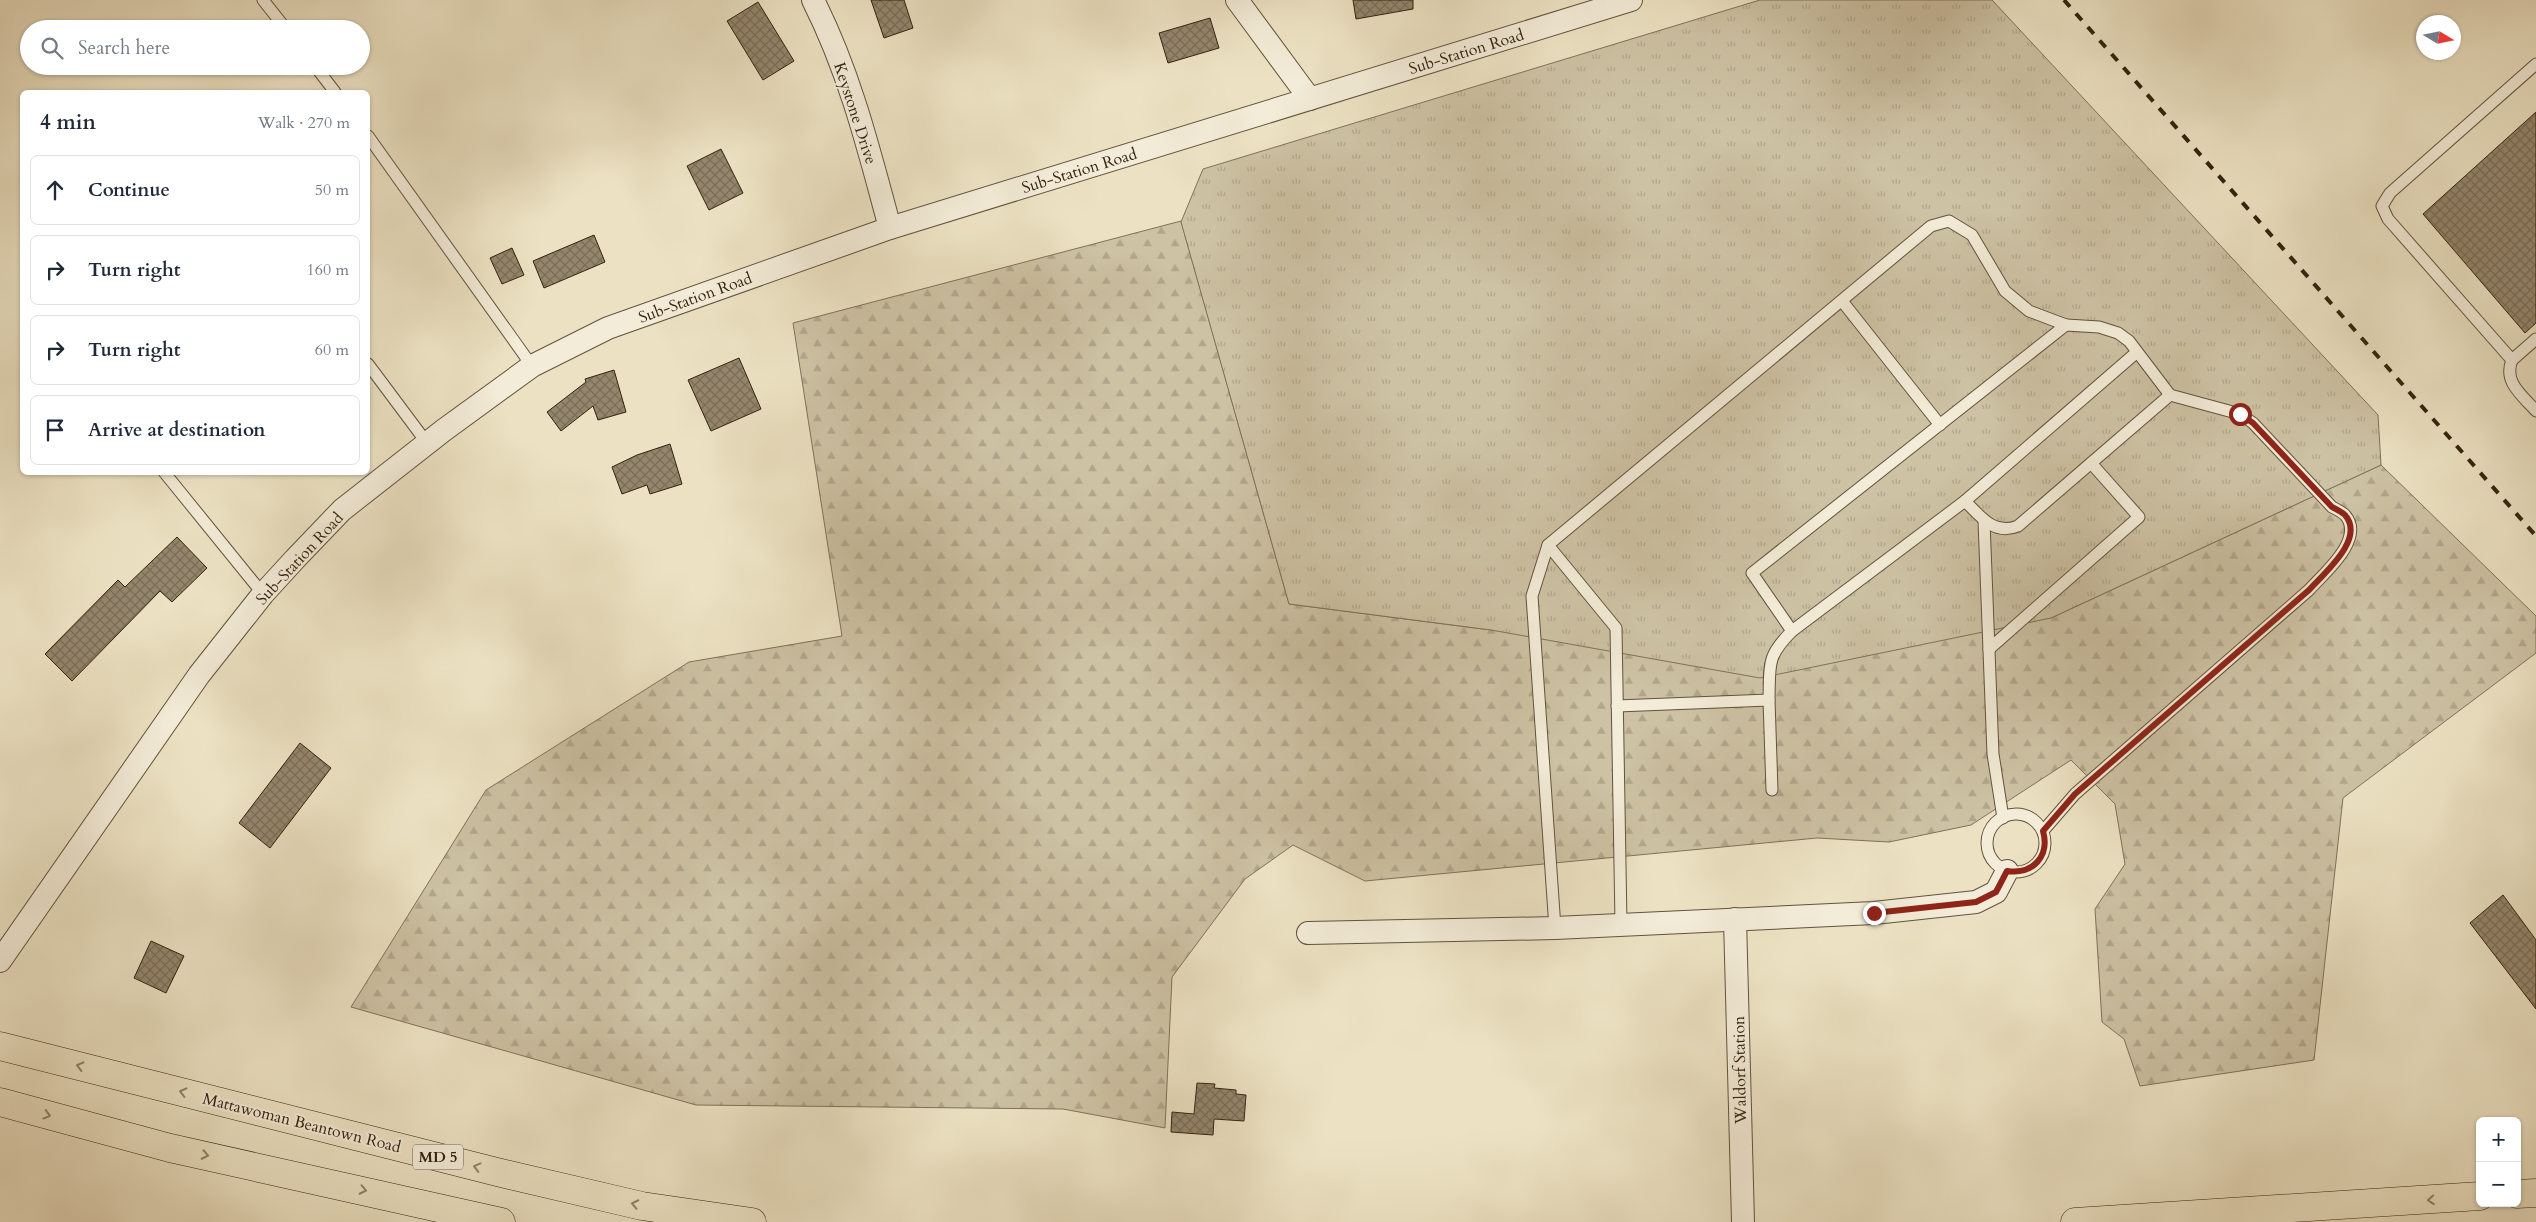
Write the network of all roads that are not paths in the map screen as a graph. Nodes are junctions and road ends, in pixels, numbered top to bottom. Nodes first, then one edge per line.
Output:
1 (263, 0) edge
2 (813, 0) edge
3 (1237, 0) edge
4 (1631, 0) edge
5 (279, 20) edge
6 (2536, 64) edge
7 (322, 75) edge
8 (333, 90) edge
9 (1310, 99) junction
10 (370, 139) edge
11 (890, 228) junction
12 (1842, 301) junction
13 (2066, 325) junction
14 (2536, 339) edge
15 (2137, 352) junction
16 (2512, 360) junction
17 (532, 366) junction
18 (370, 369) edge
19 (2170, 395) junction
20 (2536, 410) edge
21 (1940, 425) junction
22 (427, 443) junction
23 (2091, 463) junction
24 (166, 475) edge
25 (1965, 501) junction
26 (1984, 521) junction
27 (1548, 545) junction
28 (263, 594) junction
29 (1792, 631) junction
30 (1989, 650) junction
31 (1769, 700) junction
32 (1617, 706) junction
33 (1772, 790) dead end
34 (2003, 818) junction
35 (2043, 831) junction
36 (2007, 871) junction
37 (1735, 919) junction
38 (1621, 924) junction
39 (1555, 928) junction
40 (1308, 933) dead end
41 (0, 961) edge
42 (0, 1046) edge
43 (0, 1102) edge
44 (2536, 1193) edge
45 (2521, 1194) edge
46 (2476, 1196) edge
47 (501, 1222) edge
48 (752, 1222) edge
49 (1743, 1222) edge
50 (2075, 1222) edge

1 - 5 lane
2 - 11 street, Keystone Drive
3 - 9 street
4 - 9 street, Sub-Station Road
6 - 16 lane
7 - 8 lane
9 - 11 street, Sub-Station Road
10 - 17 lane
11 - 17 street, Sub-Station Road
12 - 13 lane
12 - 21 lane
12 - 27 lane
13 - 15 lane
13 - 21 lane
14 - 16 lane
15 - 19 lane
15 - 25 lane
16 - 20 lane
17 - 22 street, Sub-Station Road
18 - 22 lane
19 - 23 lane
19 - 35 lane
21 - 29 lane
22 - 28 street, Sub-Station Road
23 - 26 lane
23 - 30 lane
24 - 28 lane
25 - 26 lane
25 - 29 lane
26 - 30 lane
27 - 32 lane
27 - 39 lane
28 - 41 street, Sub-Station Road
29 - 31 lane
30 - 34 lane
31 - 32 lane
31 - 33 lane
32 - 38 lane
34 - 35 lane
34 - 36 lane
35 - 36 lane
36 - 37 street
37 - 38 street
37 - 49 street, Waldorf Station
38 - 39 street
39 - 40 street
48 -> 42 highway, Mattawoman Beantown Road / MD 5
43 -> 47 highway
44 - 45 highway
46 -> 50 highway

